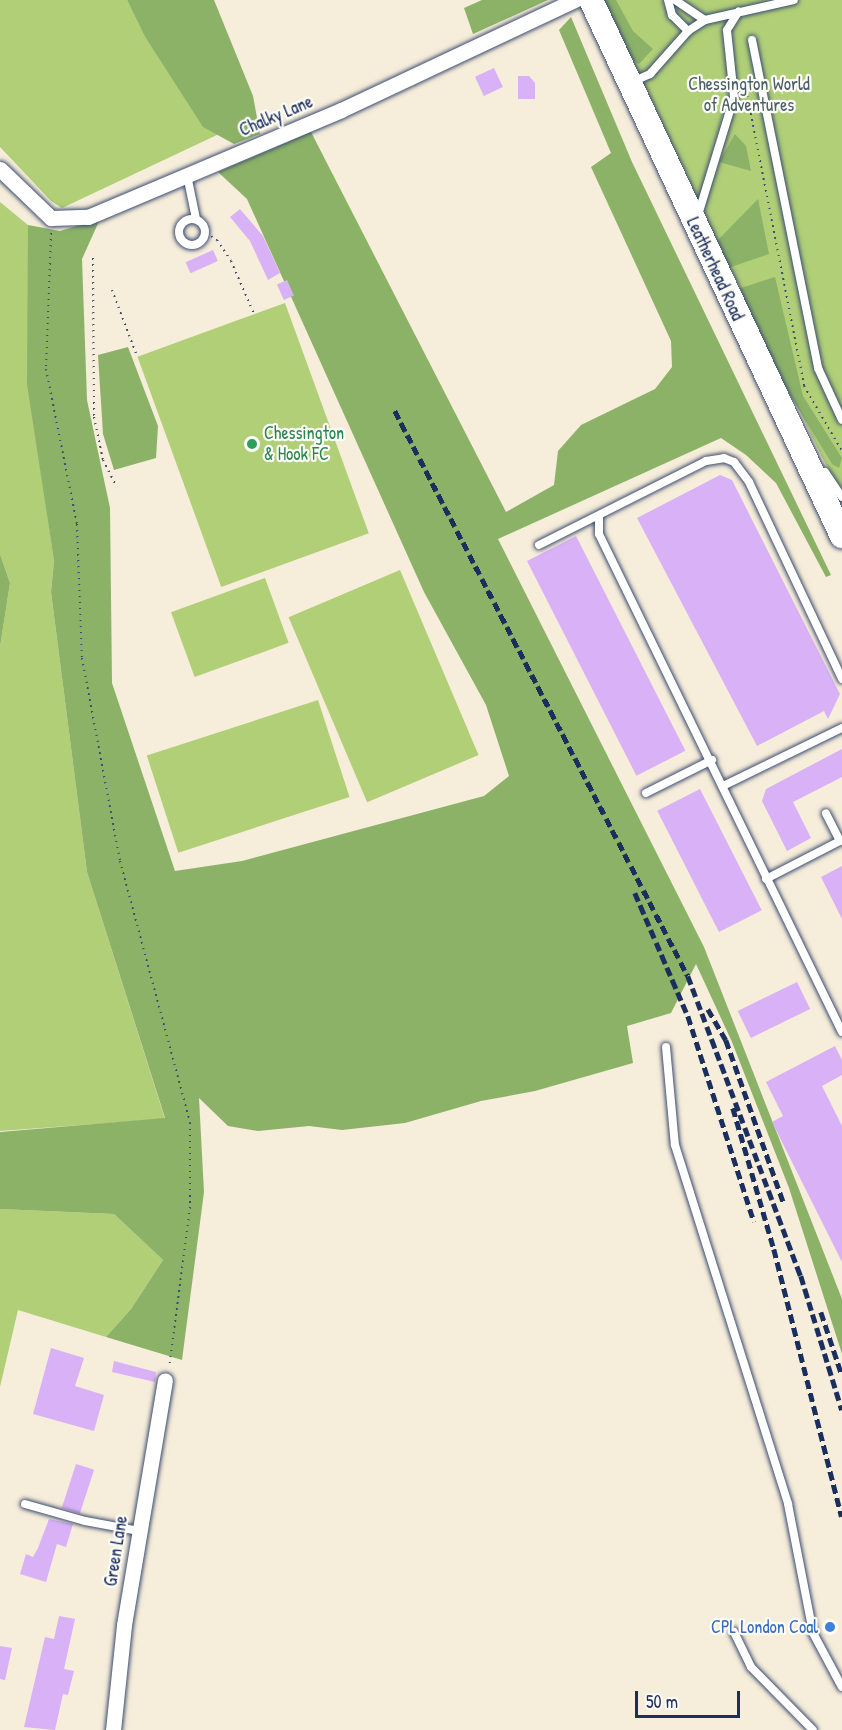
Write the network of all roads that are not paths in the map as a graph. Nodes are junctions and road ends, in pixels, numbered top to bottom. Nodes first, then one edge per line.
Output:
1 (575, 0) edge
2 (591, 0) edge
3 (668, 0) edge
4 (675, 0) edge
5 (794, 0) edge
6 (739, 11) junction
7 (705, 20) junction
8 (688, 31) junction
9 (752, 40) dead end
10 (628, 84) junction
11 (0, 169) edge
12 (187, 175) junction
13 (196, 219) junction
14 (695, 226) junction
15 (842, 420) edge
16 (840, 516) edge
17 (599, 517) junction
18 (539, 545) dead end
19 (842, 679) edge
20 (842, 728) edge
21 (712, 760) junction
22 (725, 785) junction
23 (646, 793) dead end
24 (826, 813) dead end
25 (766, 879) junction
26 (842, 1032) edge
27 (666, 1047) dead end
28 (165, 1380) road end
29 (25, 1504) dead end
30 (139, 1531) junction
31 (734, 1632) dead end
32 (842, 1687) edge
33 (113, 1730) edge
34 (813, 1730) edge

1 - 12 street, Chalky Lane
2 - 10 highway, Leatherhead Road
3 - 8 lane
4 - 7 lane
5 - 6 lane
6 - 7 lane
6 - 14 lane
7 - 8 lane
8 - 10 lane
9 - 15 lane
10 - 14 highway, Leatherhead Road
11 - 12 street, Chalky Lane
12 - 13 lane
13 - 13 lane
14 - 16 highway, Leatherhead Road
17 - 18 lane
17 - 19 lane
17 - 21 lane
20 - 22 lane
21 - 22 lane
21 - 23 lane
22 - 25 lane
24 - 25 lane
25 - 26 lane
27 - 32 lane
28 - 30 street, Green Lane
29 - 30 lane
30 - 33 street, Green Lane
31 - 34 lane

